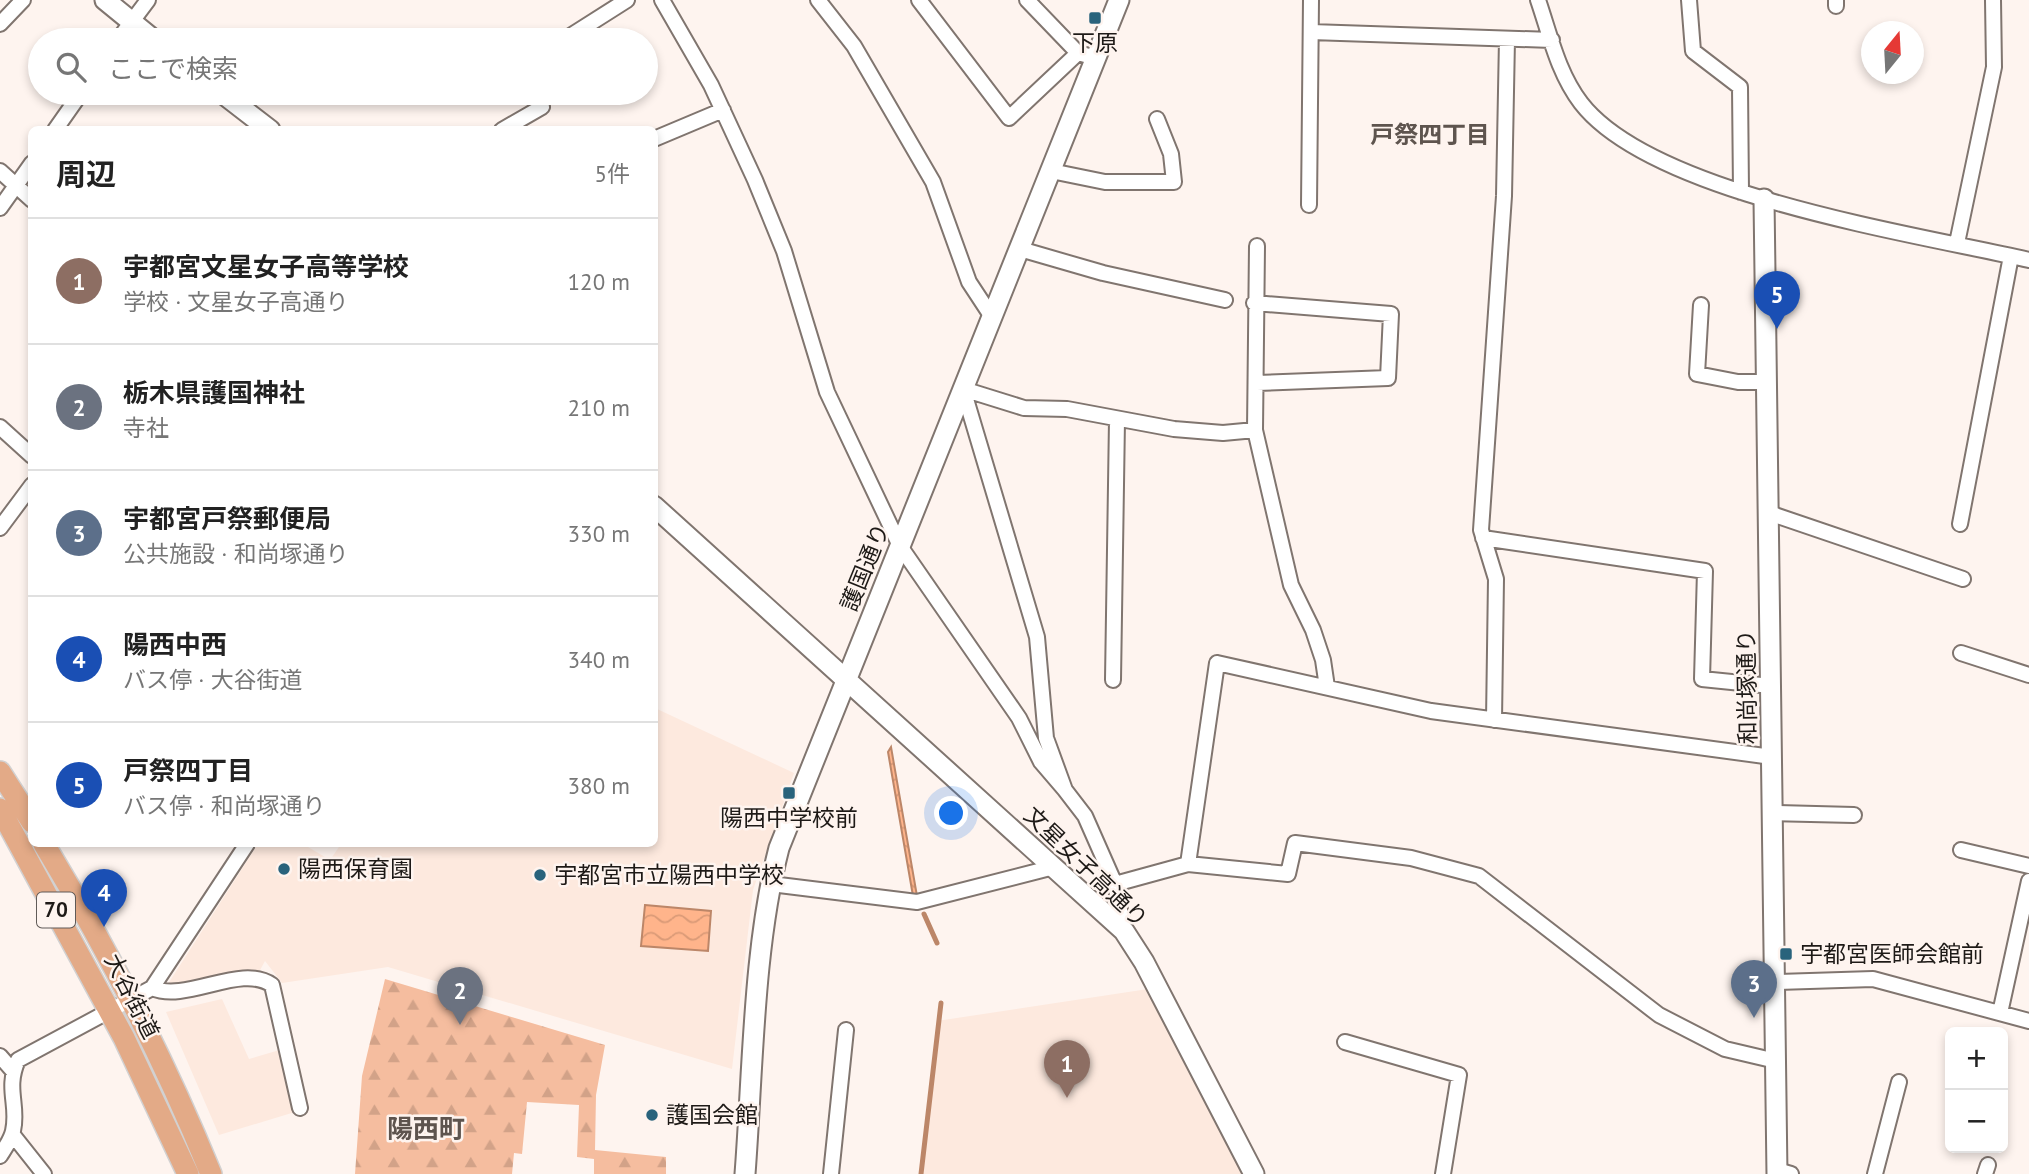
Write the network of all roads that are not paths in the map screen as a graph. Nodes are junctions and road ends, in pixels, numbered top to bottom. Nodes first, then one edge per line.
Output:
1 (23, 0) edge
2 (105, 0) edge
3 (148, 0) edge
4 (627, 0) edge
5 (662, 0) edge
6 (818, 0) edge
7 (919, 0) edge
8 (1027, 0) edge
9 (1119, 0) edge
10 (1311, 0) edge
11 (1538, 0) edge
12 (1689, 0) edge
13 (1993, 0) edge
14 (131, 22) junction
15 (0, 24) edge
16 (127, 28) edge
17 (139, 28) edge
18 (583, 28) edge
19 (1311, 32) junction
20 (1507, 39) junction
21 (1552, 40) junction
22 (1087, 55) junction
23 (73, 105) edge
24 (238, 105) edge
25 (542, 107) dead end
26 (723, 110) junction
27 (1157, 119) dead end
28 (58, 126) edge
29 (265, 126) edge
30 (509, 126) edge
31 (658, 137) edge
32 (28, 168) edge
33 (1051, 171) junction
34 (0, 172) edge
35 (15, 186) junction
36 (1741, 192) junction
37 (28, 197) edge
38 (1764, 199) junction
39 (1309, 205) dead end
40 (0, 208) edge
41 (1957, 243) junction
42 (1257, 246) dead end
43 (1020, 249) junction
44 (2011, 256) junction
45 (2029, 260) edge
46 (1225, 300) dead end
47 (1254, 303) junction
48 (1701, 305) dead end
49 (992, 317) junction
50 (1767, 382) junction
51 (1257, 383) junction
52 (962, 389) junction
53 (1117, 420) junction
54 (0, 427) edge
55 (1255, 430) junction
56 (28, 452) edge
57 (28, 490) edge
58 (658, 510) edge
59 (1769, 513) junction
60 (1960, 523) dead end
61 (0, 528) edge
62 (1483, 538) junction
63 (900, 546) junction
64 (1963, 579) dead end
65 (1961, 653) dead end
66 (2029, 674) edge
67 (846, 678) junction
68 (1113, 680) dead end
69 (1771, 686) junction
70 (1327, 687) junction
71 (1494, 720) junction
72 (1772, 757) junction
73 (0, 772) edge
74 (1065, 790) junction
75 (0, 809) edge
76 (1773, 813) junction
77 (1854, 815) dead end
78 (28, 816) edge
79 (46, 847) edge
80 (245, 847) edge
81 (1961, 850) dead end
82 (1188, 864) junction
83 (2029, 866) edge
84 (1054, 867) junction
85 (2029, 881) edge
86 (771, 884) junction
87 (1115, 884) junction
88 (1124, 931) junction
89 (1776, 982) junction
90 (152, 988) junction
91 (132, 1001) junction
92 (111, 1012) junction
93 (2000, 1013) junction
94 (2029, 1021) edge
95 (846, 1030) dead end
96 (1345, 1042) dead end
97 (0, 1056) edge
98 (1776, 1061) junction
99 (13, 1071) junction
100 (1899, 1082) dead end
101 (300, 1108) dead end
102 (13, 1135) junction
103 (0, 1156) edge
104 (1782, 1173) edge
105 (44, 1174) edge
106 (188, 1174) edge
107 (211, 1174) edge
108 (745, 1174) edge
109 (831, 1174) edge
110 (1254, 1174) edge
111 (1443, 1174) edge
112 (1875, 1174) edge

1 - 15 street
2 - 14 street
3 - 14 street
4 - 18 street
5 - 26 street
6 - 49 street
7 - 22 street
8 - 22 street
9 - 22 street, 護国通り
10 - 19 street
11 - 21 street
12 - 36 street
13 - 41 street
14 - 16 street
14 - 17 street
19 - 20 street
19 - 39 street
20 - 21 street
20 - 62 street
21 - 36 street
22 - 33 street, 護国通り
23 - 28 street
24 - 29 street
25 - 30 street
26 - 31 street
26 - 63 street
27 - 33 street
32 - 35 street
33 - 43 street, 護国通り
34 - 35 street
35 - 37 street
35 - 40 street
36 - 38 street
38 - 41 street
38 - 50 street, 和尚塚通り
41 - 44 street
42 - 47 street
43 - 46 street
43 - 49 street, 護国通り
44 - 45 street
44 - 60 street
47 - 51 street
47 - 51 street
48 - 50 street
49 - 52 street, 護国通り
50 - 59 street, 和尚塚通り
51 - 55 street
52 - 53 street
52 - 63 street, 護国通り
52 - 74 street
53 - 55 street
53 - 68 street
54 - 56 street
55 - 70 street
57 - 61 street
58 - 67 street, 文星女子高通り
59 - 64 street
59 - 69 street, 和尚塚通り
62 - 69 street
62 - 71 street
63 - 67 street, 護国通り
63 - 74 street
65 - 66 street
67 - 84 street, 文星女子高通り
67 - 86 street, 護国通り
69 - 72 street, 和尚塚通り
70 - 71 street
70 - 82 street
71 - 72 street
72 - 76 street, 和尚塚通り
73 - 78 main road
74 - 87 street
75 - 92 main road, 大谷街道 / 70
76 - 77 street
76 - 89 street, 和尚塚通り
79 - 91 main road, 大谷街道 / 70
80 - 90 street
81 - 83 street
82 - 87 street
82 - 98 street
84 - 86 street
84 - 88 street, 文星女子高通り
85 - 93 street
86 - 108 street, 護国通り
87 - 88 street
88 - 110 street, 文星女子高通り
89 - 93 street
89 - 98 street, 和尚塚通り
90 - 91 street
90 - 101 street
91 - 92 street
91 - 107 main road, 大谷街道 / 70
92 - 99 street
92 - 106 main road, 大谷街道 / 70
93 - 94 street
95 - 109 street
96 - 111 street
97 - 99 street
98 - 104 street, 和尚塚通り
99 - 102 street
100 - 112 street
102 - 103 street
102 - 105 street

